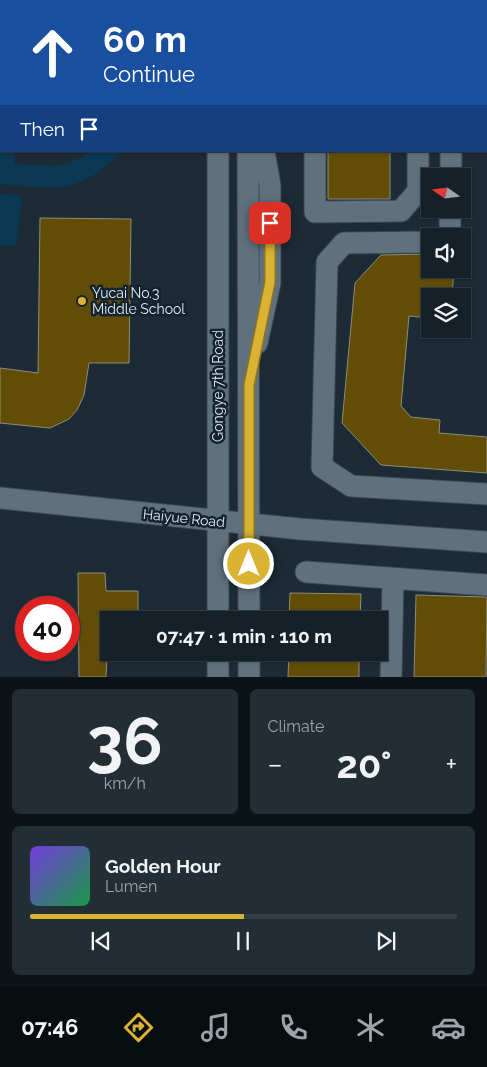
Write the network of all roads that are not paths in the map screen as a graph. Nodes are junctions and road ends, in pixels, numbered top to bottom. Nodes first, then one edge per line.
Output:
1 (218, 152) edge
2 (248, 152) edge
3 (264, 152) edge
4 (315, 152) edge
5 (418, 152) edge
6 (451, 152) edge
7 (451, 168) edge
8 (421, 242) edge
9 (249, 385) junction
10 (487, 494) edge
11 (0, 498) edge
12 (218, 521) junction
13 (249, 524) junction
14 (487, 542) edge
15 (306, 572) dead end
16 (393, 579) junction
17 (487, 586) edge
18 (218, 611) edge
19 (249, 611) edge
20 (218, 661) edge
21 (249, 661) edge
22 (218, 677) edge
23 (249, 677) edge
24 (391, 677) edge

1 - 12 street, Gongye 7th Road
2 - 9 street
3 - 9 street
4 - 5 street
6 - 7 street
8 - 10 street
9 - 13 street
11 - 12 street, Haiyue Road
12 - 13 street, Haiyue Road
12 - 18 street, Gongye 7th Road
13 - 14 street, Haiyue Road
13 - 19 street
15 - 16 street
16 - 17 street
16 - 24 street
20 - 22 street
21 - 23 street

